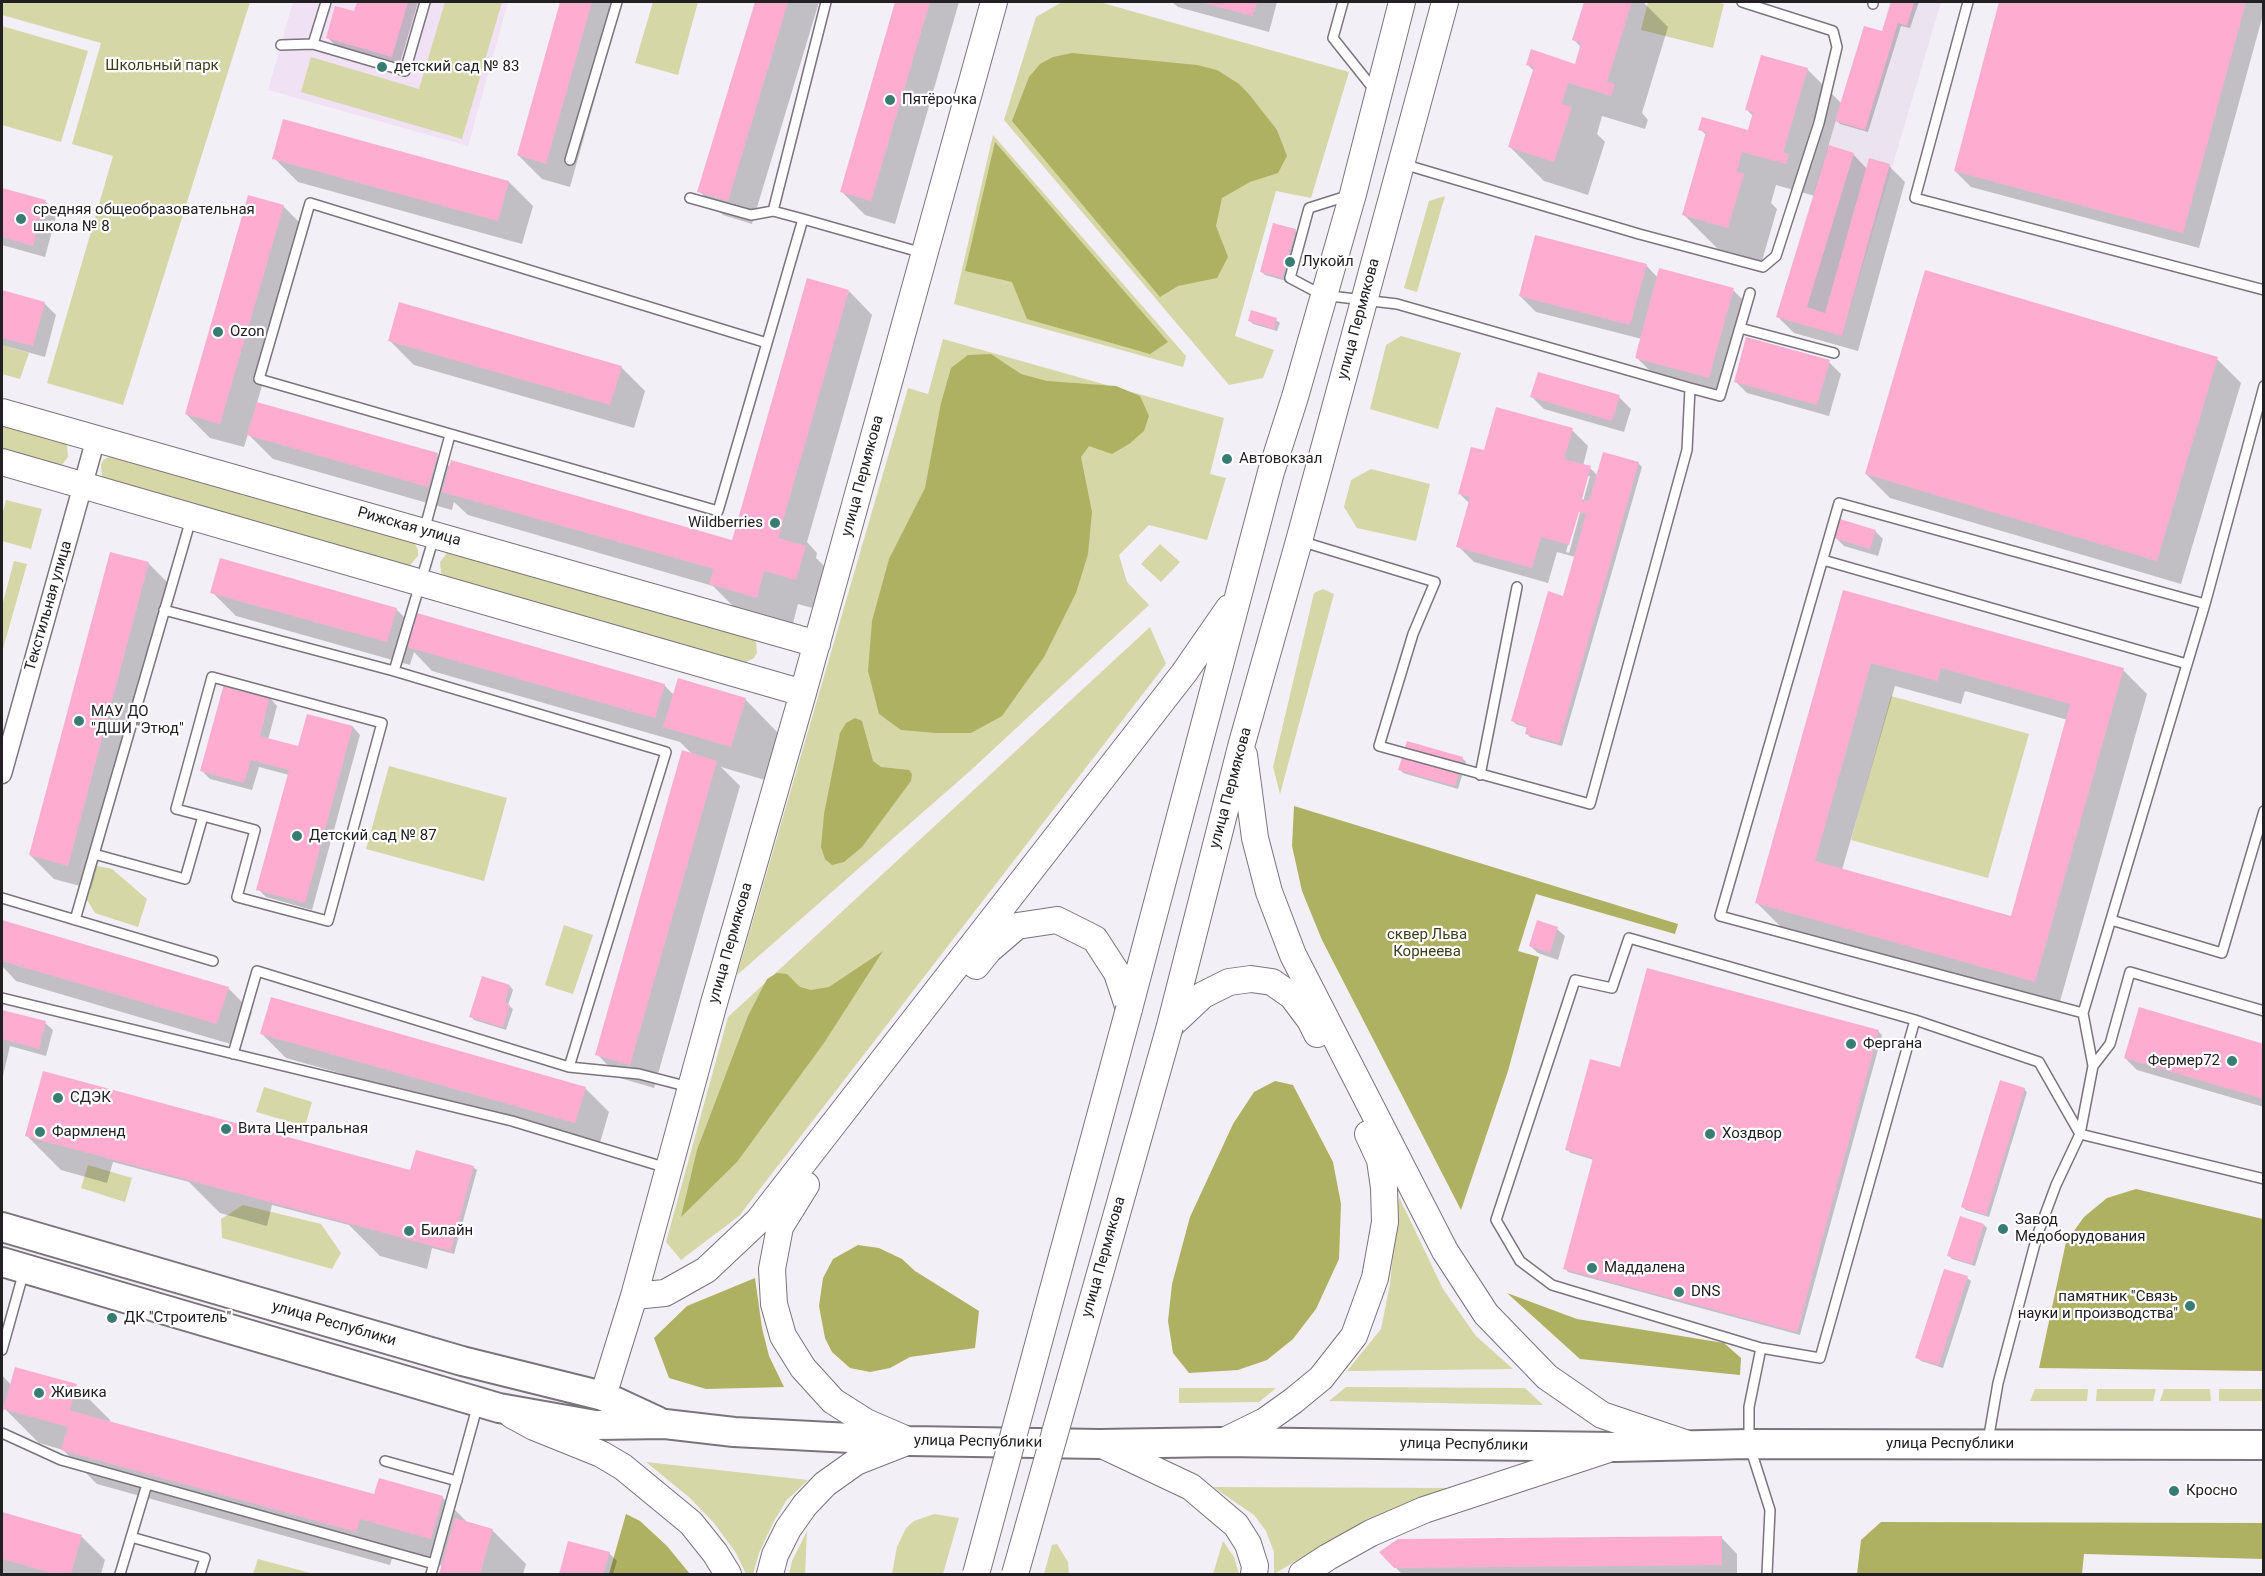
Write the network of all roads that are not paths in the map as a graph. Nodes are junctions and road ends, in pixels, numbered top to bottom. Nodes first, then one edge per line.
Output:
1 (326, 2) edge
2 (425, 2) edge
3 (617, 2) edge
4 (826, 2) edge
5 (994, 2) edge
6 (1343, 2) edge
7 (1402, 2) edge
8 (1445, 2) edge
9 (1742, 2) edge
10 (1968, 2) edge
11 (281, 45) dead end
12 (313, 45) junction
13 (1377, 94) junction
14 (570, 160) dead end
15 (1401, 164) junction
16 (1353, 194) junction
17 (690, 198) dead end
18 (773, 211) junction
19 (803, 219) junction
20 (925, 253) junction
21 (2264, 290) edge
22 (1750, 293) dead end
23 (1322, 295) junction
24 (1364, 299) junction
25 (1740, 328) junction
26 (767, 343) junction
27 (1834, 353) dead end
28 (2264, 386) edge
29 (1690, 388) junction
30 (2, 412) edge
31 (450, 435) junction
32 (96, 438) junction
33 (2, 462) edge
34 (82, 485) junction
35 (192, 517) junction
36 (430, 533) junction
37 (1299, 541) junction
38 (1823, 560) junction
39 (421, 583) junction
40 (1517, 587) dead end
41 (1239, 593) junction
42 (2205, 604) junction
43 (164, 610) junction
44 (817, 644) junction
45 (2187, 664) junction
46 (394, 671) junction
47 (803, 693) junction
48 (1242, 743) junction
49 (2, 774) edge
50 (1480, 775) junction
51 (2264, 811) edge
52 (203, 816) junction
53 (93, 854) junction
54 (2, 898) edge
55 (75, 920) junction
56 (2111, 920) junction
57 (213, 961) dead end
58 (2, 998) edge
59 (1129, 1009) junction
60 (2264, 1011) edge
61 (2083, 1013) junction
62 (1915, 1020) junction
63 (1170, 1026) junction
64 (233, 1054) junction
65 (2092, 1066) junction
66 (568, 1067) junction
67 (690, 1088) junction
68 (2080, 1134) junction
69 (668, 1169) junction
70 (2264, 1179) edge
71 (2, 1227) edge
72 (13, 1265) edge
73 (634, 1296) junction
74 (1761, 1348) junction
75 (2, 1350) edge
76 (603, 1396) junction
77 (489, 1405) junction
78 (665, 1424) junction
79 (2, 1433) edge
80 (909, 1441) junction
81 (1222, 1442) junction
82 (1100, 1444) junction
83 (1749, 1444) junction
84 (1988, 1444) junction
85 (1691, 1445) junction
86 (2264, 1445) edge
87 (1615, 1446) junction
88 (385, 1461) dead end
89 (457, 1481) junction
90 (147, 1484) junction
91 (131, 1537) junction
92 (434, 1564) junction
93 (120, 1575) edge
94 (200, 1575) edge
95 (431, 1575) edge
96 (728, 1575) edge
97 (770, 1575) edge
98 (976, 1575) edge
99 (1015, 1575) edge
100 (1254, 1575) edge
101 (1302, 1575) edge
102 (1767, 1575) edge

1 - 12 lane
2 - 12 lane
3 - 14 lane
4 - 18 lane
5 - 20 main road, улица Пермякова
6 - 13 lane
7 - 13 main road
8 - 15 main road, улица Пермякова
9 - 15 lane
10 - 21 lane
11 - 12 lane
13 - 16 main road
15 - 24 main road, улица Пермякова
16 - 23 main road
16 - 23 lane
17 - 18 lane
18 - 19 lane
19 - 20 lane
19 - 26 lane
20 - 44 main road, улица Пермякова
22 - 25 lane
23 - 24 lane
23 - 41 main road
24 - 29 lane
24 - 37 main road, улица Пермякова
25 - 27 lane
25 - 29 lane
26 - 31 lane
26 - 31 lane
28 - 42 lane
29 - 50 lane
30 - 32 main road, Рижская улица
31 - 36 lane
32 - 34 street, Текстильная улица
32 - 36 main road, Рижская улица
33 - 34 main road
34 - 35 main road
34 - 49 street, Текстильная улица
35 - 39 main road
35 - 43 lane
36 - 39 lane
36 - 44 main road, Рижская улица
37 - 48 main road, улица Пермякова
37 - 50 lane
38 - 42 lane
38 - 45 lane
38 - 61 lane
39 - 46 lane
39 - 47 main road
40 - 50 lane
41 - 59 main road
41 - 73 main road
42 - 45 lane
43 - 46 lane
43 - 53 lane
44 - 47 main road, улица Пермякова
45 - 56 lane
46 - 66 lane
47 - 67 main road, улица Пермякова
48 - 63 main road, улица Пермякова
48 - 85 main road
51 - 56 lane
52 - 52 lane
52 - 53 lane
53 - 55 lane
54 - 55 lane
55 - 57 lane
56 - 61 lane
58 - 64 lane
59 - 80 main road
59 - 98 main road, bridge
60 - 65 lane
61 - 65 lane
62 - 68 lane
62 - 74 lane
62 - 74 lane
63 - 81 main road
63 - 99 main road, улица Пермякова, bridge
64 - 66 lane
64 - 69 lane
65 - 68 lane
66 - 67 lane
67 - 69 main road, улица Пермякова
68 - 70 lane
68 - 84 lane
69 - 73 main road, улица Пермякова
71 - 76 main road, улица Республики
72 - 75 lane
72 - 77 main road, улица Республики
73 - 76 main road, улица Пермякова
74 - 83 lane
76 - 78 main road, улица Республики
77 - 78 main road, улица Республики
77 - 89 lane
77 - 96 main road
78 - 80 main road, улица Республики
79 - 90 lane
80 - 82 main road, улица Республики
80 - 97 main road
81 - 82 main road, улица Республики
81 - 87 main road, улица Республики
82 - 100 main road
83 - 84 main road, улица Республики
83 - 85 main road, улица Республики
83 - 102 lane
84 - 86 main road, улица Республики
85 - 87 main road, улица Республики
87 - 101 main road
88 - 89 lane
89 - 92 lane
90 - 91 lane
90 - 92 lane
91 - 93 lane
91 - 94 lane
92 - 95 lane

